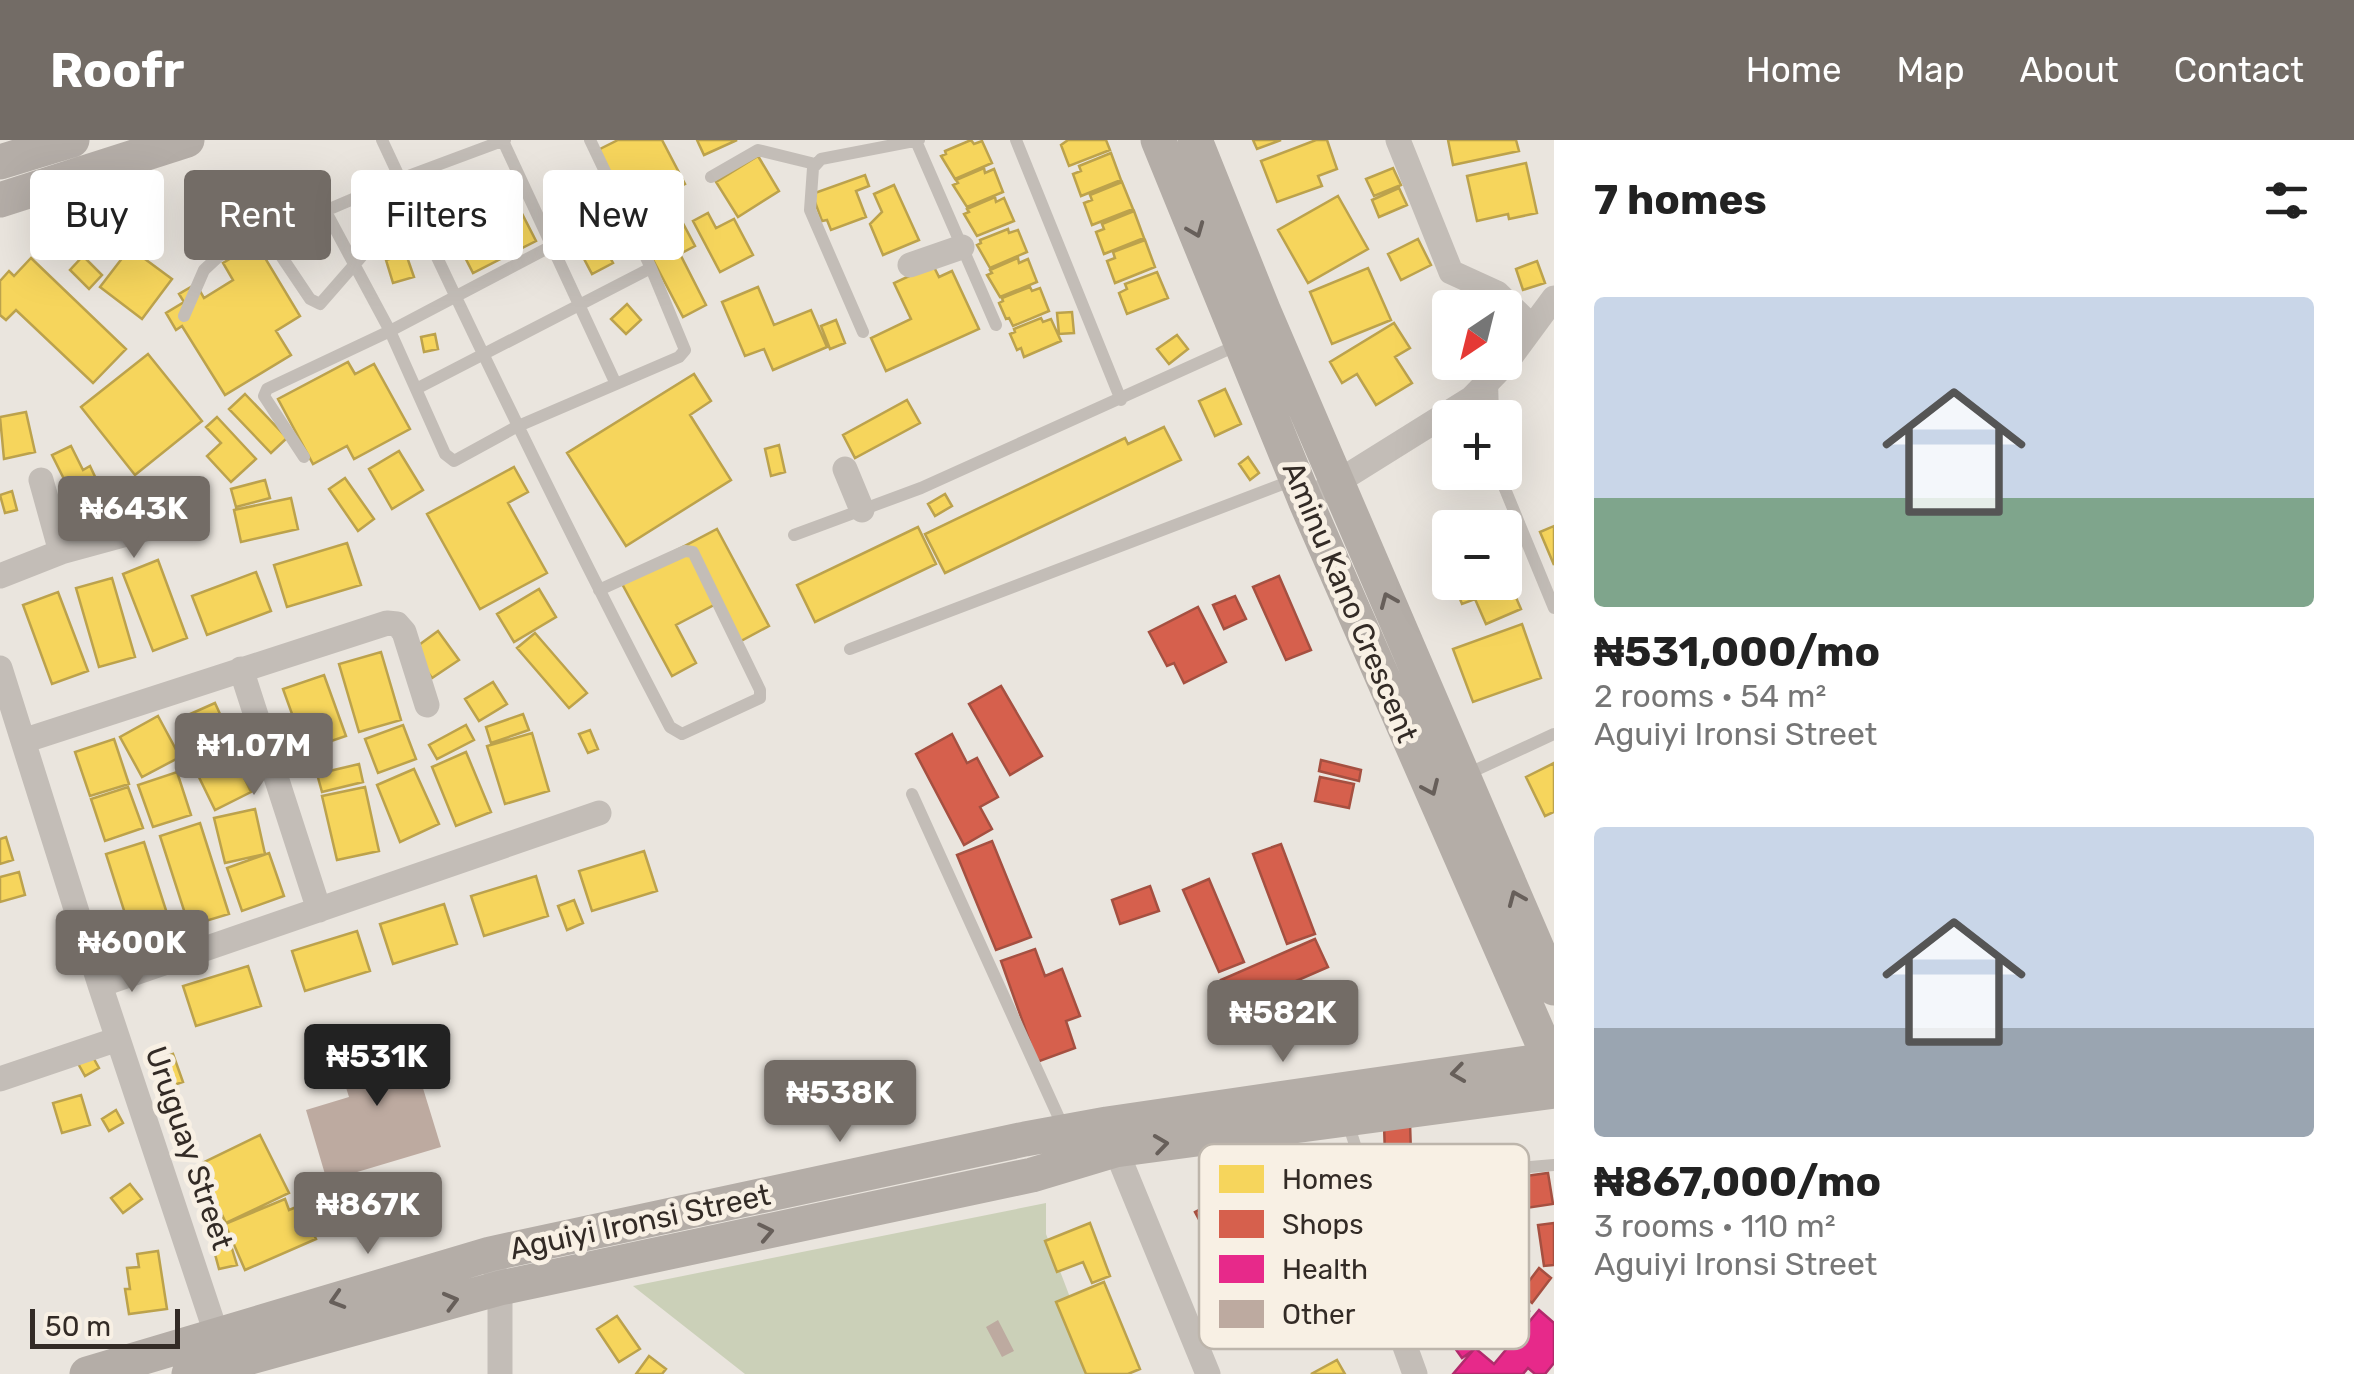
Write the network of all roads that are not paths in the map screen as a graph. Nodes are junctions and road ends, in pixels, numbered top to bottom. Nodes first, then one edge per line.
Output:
1 (72, 140) edge
2 (187, 140) edge
3 (382, 140) edge
4 (504, 140) edge
5 (590, 140) edge
6 (918, 140) edge
7 (1016, 140) edge
8 (1158, 140) edge
9 (1195, 140) edge
10 (1398, 140) edge
11 (0, 162) edge
12 (815, 164) junction
13 (396, 170) edge
14 (424, 170) edge
15 (604, 170) edge
16 (711, 176) dead end
17 (0, 200) edge
18 (331, 220) edge
19 (543, 223) edge
20 (962, 247) junction
21 (543, 249) edge
22 (215, 260) edge
23 (285, 260) edge
24 (438, 260) edge
25 (560, 260) edge
26 (648, 260) edge
27 (355, 262) junction
28 (910, 265) dead end
29 (652, 268) junction
30 (455, 296) junction
31 (1554, 298) edge
32 (580, 303) junction
33 (184, 316) dead end
34 (996, 325) dead end
35 (1532, 327) junction
36 (390, 330) junction
37 (863, 332) dead end
38 (1522, 340) edge
39 (1242, 343) junction
40 (483, 355) junction
41 (1489, 380) edge
42 (615, 382) junction
43 (416, 389) junction
44 (1121, 400) junction
45 (1470, 400) edge
46 (516, 427) junction
47 (1432, 434) edge
48 (304, 457) dead end
49 (846, 470) dead end
50 (41, 480) dead end
51 (1338, 484) junction
52 (1301, 489) junction
53 (1505, 490) edge
54 (862, 510) junction
55 (192, 516) dead end
56 (794, 535) dead end
57 (61, 552) junction
58 (0, 576) edge
59 (600, 590) junction
60 (1554, 608) edge
61 (850, 648) dead end
62 (0, 668) edge
63 (241, 669) junction
64 (427, 705) dead end
65 (1554, 734) edge
66 (23, 740) junction
67 (1463, 776) junction
68 (912, 794) dead end
69 (598, 813) dead end
70 (319, 910) junction
71 (100, 986) junction
72 (1554, 988) edge
73 (118, 1039) junction
74 (1553, 1073) edge
75 (0, 1079) edge
76 (1346, 1118) junction
77 (1064, 1132) junction
78 (1111, 1137) junction
79 (1353, 1144) edge
80 (1554, 1165) edge
81 (1529, 1167) edge
82 (490, 1254) junction
83 (500, 1288) junction
84 (1406, 1349) edge
85 (221, 1350) junction
86 (87, 1374) edge
87 (188, 1374) edge
88 (500, 1374) edge
89 (1208, 1374) edge
90 (1415, 1374) edge

1 - 11 main road
2 - 17 main road
3 - 13 lane
4 - 14 lane
4 - 19 lane
5 - 15 lane
6 - 12 lane
6 - 20 lane
7 - 44 lane
8 -> 39 main road, Aminu Kano Crescent
9 - 51 main road, Aminu Kano Crescent
10 - 35 street
12 - 16 lane
12 - 37 lane
18 - 27 lane
20 - 28 street
20 - 34 lane
21 - 30 lane
22 - 33 lane
23 - 27 lane
24 - 30 lane
25 - 32 lane
26 - 29 lane
27 - 36 lane
29 - 32 lane
29 - 42 lane
30 - 36 lane
30 - 40 lane
31 - 35 street
32 - 40 lane
32 - 42 lane
35 - 38 street
36 - 43 lane
36 - 48 lane
39 - 44 lane
39 - 52 main road, Aminu Kano Crescent
40 - 43 lane
40 - 46 lane
41 - 45 street
42 - 46 lane
43 - 46 lane
44 - 54 lane
46 - 59 lane
47 - 51 street
49 - 54 street
50 - 57 street
51 - 52 street
67 -> 51 main road, Aminu Kano Crescent
52 - 61 lane
52 -> 74 main road, Aminu Kano Crescent
53 - 60 lane
54 - 56 lane
55 - 57 street
57 - 58 street
59 - 59 lane
62 - 66 street, Uruguay Street
63 - 64 street
63 - 66 street
63 - 70 street
65 - 67 lane
66 - 71 street, Uruguay Street
72 -> 67 main road, Aminu Kano Crescent
68 - 77 lane
69 - 70 street
70 - 71 street
71 - 73 street, Uruguay Street
73 - 75 street
73 - 85 street, Uruguay Street
74 - 76 main road
74 -> 78 main road
78 -> 76 main road
76 - 79 lane
77 - 78 main road
77 - 82 main road, Aguiyi Ironsi Street
83 -> 78 main road, Aguiyi Ironsi Street
78 - 89 street
80 - 81 lane
82 - 83 street
82 -> 85 main road, Aguiyi Ironsi Street
85 -> 83 main road, Aguiyi Ironsi Street
83 - 88 street
84 - 90 street
85 - 86 main road, Aguiyi Ironsi Street
85 - 87 main road, Aguiyi Ironsi Street

